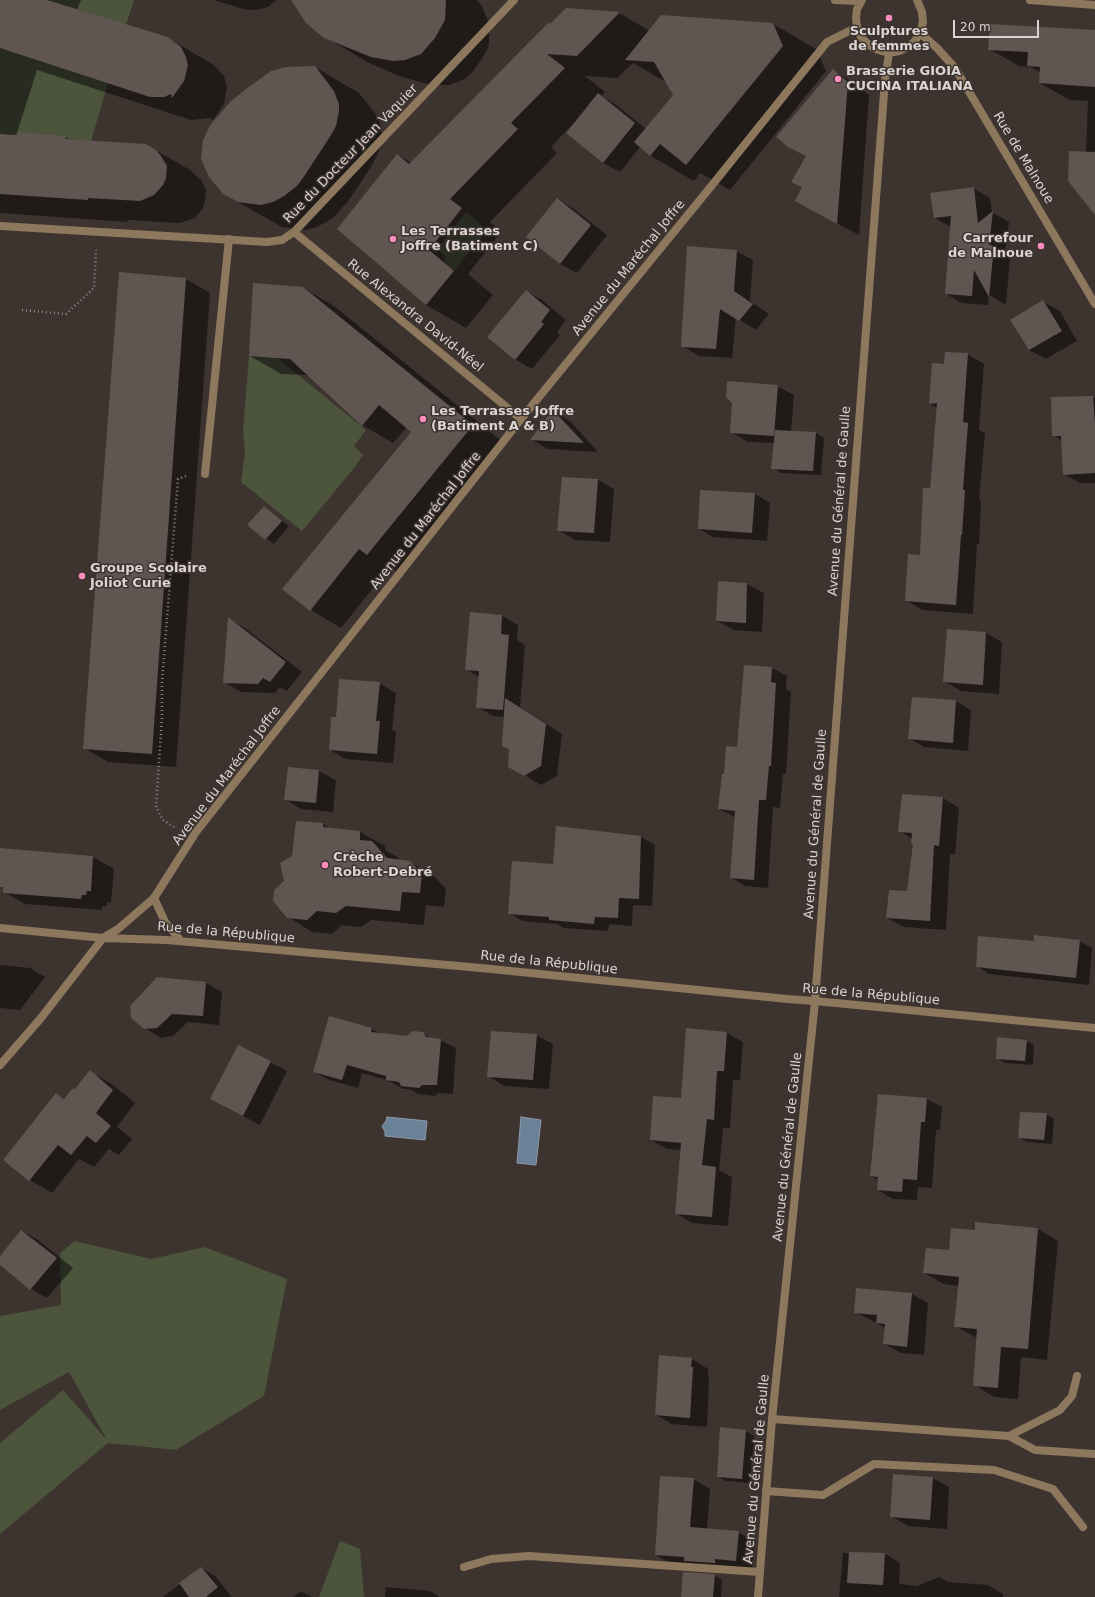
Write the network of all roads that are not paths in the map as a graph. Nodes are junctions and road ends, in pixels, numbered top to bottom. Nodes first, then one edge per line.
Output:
1 (514, 0) edge
2 (835, 0) edge
3 (861, 0) edge
4 (1030, 0) edge
5 (921, 1) edge
6 (1095, 5) edge
7 (857, 27) junction
8 (920, 33) junction
9 (889, 53) junction
10 (0, 226) edge
11 (294, 232) junction
12 (229, 240) junction
13 (1095, 304) edge
14 (521, 419) junction
15 (205, 474) road end
16 (154, 898) junction
17 (0, 928) edge
18 (104, 938) junction
19 (181, 941) junction
20 (815, 1001) junction
21 (1095, 1028) edge
22 (0, 1065) edge
23 (1077, 1376) dead end
24 (772, 1419) junction
25 (1010, 1436) junction
26 (1095, 1454) edge
27 (766, 1491) junction
28 (1083, 1526) dead end
29 (464, 1567) dead end
30 (760, 1572) junction
31 (758, 1597) edge

1 - 11 street, Rue du Docteur Jean Vaquier
2 - 3 street
3 - 7 street
4 - 6 street
5 - 8 street
7 - 9 street
7 - 14 street, Avenue du Maréchal Joffre
8 - 9 street
8 - 13 street, Rue de Malnoue
9 - 20 street, Avenue du Général de Gaulle
10 - 12 street, Rue du Docteur Jean Vaquier
11 - 12 street, Rue du Docteur Jean Vaquier
11 - 14 street, Rue Alexandra David-Néel
12 - 15 street
14 - 16 street, Avenue du Maréchal Joffre
16 - 18 street, Avenue du Maréchal Joffre
16 - 19 street
17 - 18 street, Rue de la République
18 - 19 street, Rue de la République
18 - 22 street, Avenue du Maréchal Joffre
19 - 20 street, Rue de la République
20 - 21 street, Rue de la République
20 - 24 street, Avenue du Général de Gaulle
23 - 25 street
24 - 25 street
24 - 27 street, Avenue du Général de Gaulle
25 - 26 street
27 - 28 street
27 - 30 street, Avenue du Général de Gaulle
29 - 30 street
30 - 31 street, Avenue du Général de Gaulle

